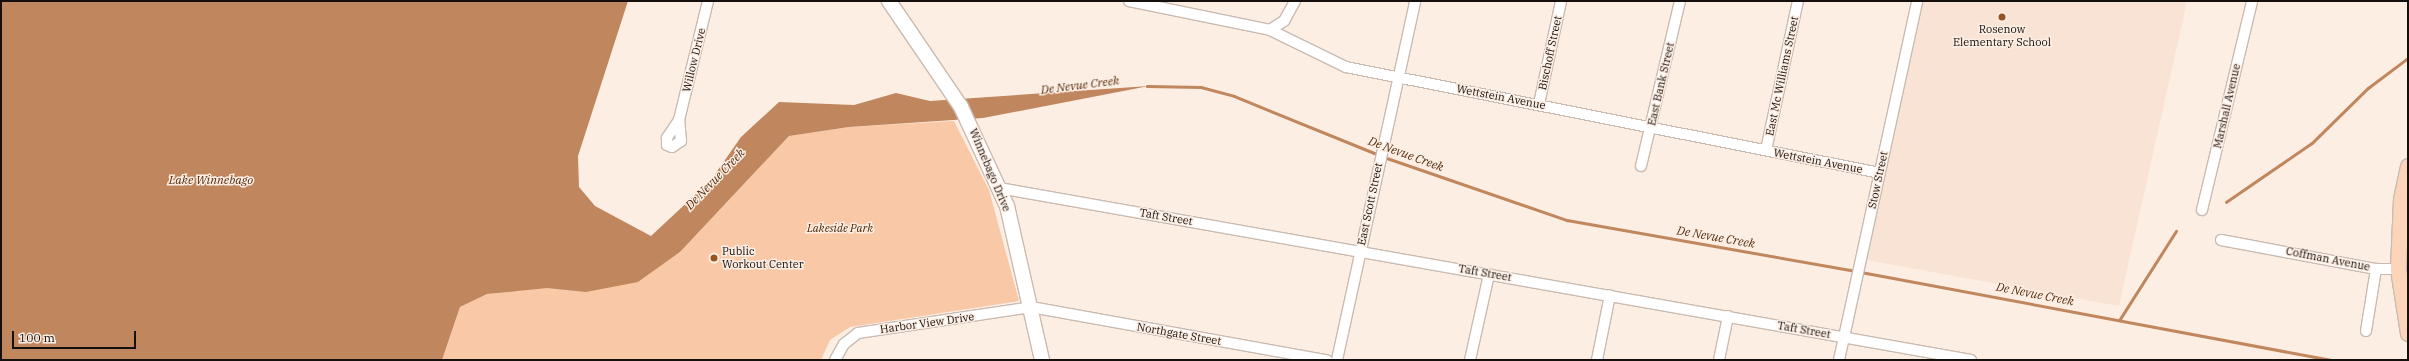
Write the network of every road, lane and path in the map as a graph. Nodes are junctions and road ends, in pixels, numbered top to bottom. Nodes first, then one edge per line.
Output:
1 (708, 1) edge
2 (889, 1) edge
3 (1129, 1) edge
4 (1295, 1) edge
5 (1415, 1) edge
6 (1561, 1) edge
7 (1680, 1) edge
8 (1798, 1) edge
9 (1917, 1) edge
10 (2252, 1) edge
11 (1270, 30) junction
12 (1398, 78) junction
13 (1539, 104) junction
14 (679, 120) dead end
15 (1652, 127) junction
16 (1766, 150) junction
17 (1641, 166) dead end
18 (2408, 166) edge
19 (1880, 173) junction
20 (999, 188) junction
21 (2202, 210) dead end
22 (2221, 240) dead end
23 (1360, 250) junction
24 (2376, 269) junction
25 (2398, 269) junction
26 (1489, 274) junction
27 (1610, 295) junction
28 (1031, 307) junction
29 (1728, 316) junction
30 (2366, 331) dead end
31 (2408, 334) edge
32 (1844, 337) junction
33 (835, 360) edge
34 (1042, 360) edge
35 (1327, 360) edge
36 (1337, 360) edge
37 (1470, 360) edge
38 (1597, 360) edge
39 (1719, 360) edge
40 (1839, 360) edge
41 (1971, 360) edge

1 - 14 street, Willow Drive
2 - 20 main road, Winnebago Drive
3 - 11 street, Wettstein Avenue
4 - 11 street
5 - 12 street, East Scott Street
6 - 13 street, Bischoff Street
7 - 15 street, East Bank Street
8 - 16 street, East Mc Williams Street
9 - 19 street, Stow Street
10 - 21 street, Marshall Avenue
11 - 12 street, Wettstein Avenue
12 - 13 street, Wettstein Avenue
12 - 23 street, East Scott Street
13 - 15 street, Wettstein Avenue
15 - 16 street, Wettstein Avenue
15 - 17 street, East Bank Street
16 - 19 street, Wettstein Avenue
18 - 25 main road
19 - 32 street, Stow Street
20 - 23 street, Taft Street
20 - 28 main road, Winnebago Drive
22 - 24 street, Coffman Avenue
23 - 26 street, Taft Street
23 - 36 street, East Scott Street
24 - 25 street, Coffman Avenue
24 - 30 street
25 - 31 main road
26 - 27 street, Taft Street
26 - 37 street
27 - 29 street, Taft Street
27 - 38 street
28 - 33 street, Harbor View Drive
28 - 34 main road, Winnebago Drive
28 - 35 street, Northgate Street
29 - 32 street, Taft Street
29 - 39 street
32 - 40 street, Stow Street
32 - 41 street, Taft Street

